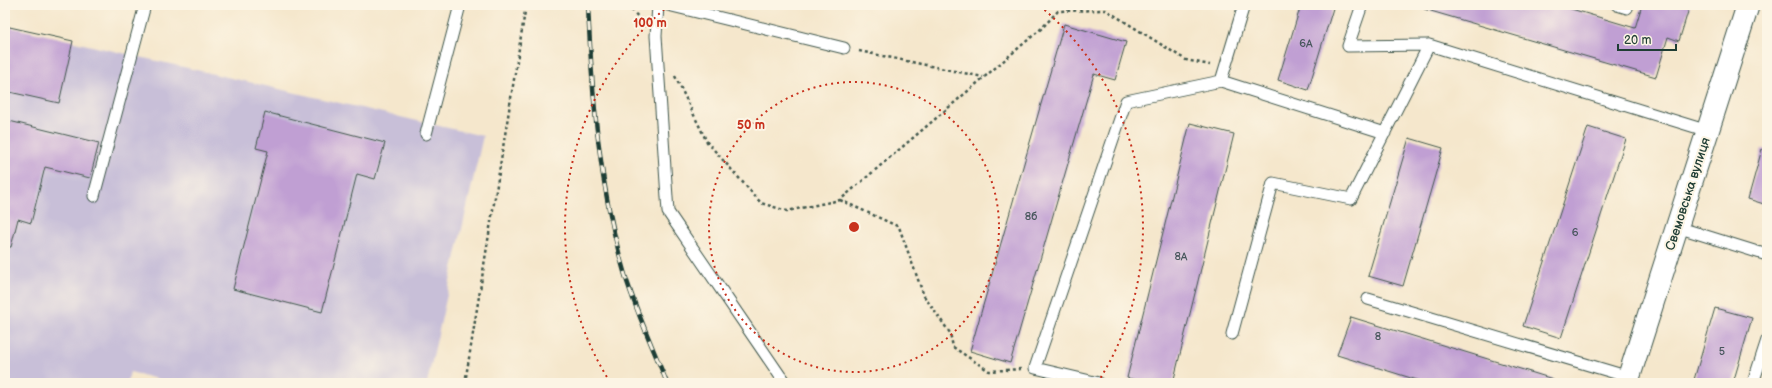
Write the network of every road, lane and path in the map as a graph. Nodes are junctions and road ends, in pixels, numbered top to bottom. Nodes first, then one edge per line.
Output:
1 (145, 5) edge
2 (460, 5) edge
3 (526, 5) edge
4 (627, 5) edge
5 (658, 5) edge
6 (668, 5) edge
7 (1244, 5) edge
8 (1362, 5) edge
9 (1617, 5) edge
10 (1628, 5) edge
11 (1748, 5) edge
12 (656, 36) junction
13 (1429, 45) junction
14 (844, 48) joint
15 (1226, 68) junction
16 (673, 72) dead end
17 (983, 77) junction
18 (1221, 81) junction
19 (1708, 131) junction
20 (1385, 133) junction
21 (426, 134) dead end
22 (94, 196) dead end
23 (840, 200) junction
24 (1677, 227) junction
25 (1767, 255) edge
26 (1368, 299) dead end
27 (1232, 334) dead end
28 (1767, 340) edge
29 (1035, 368) junction
30 (1628, 380) edge
31 (465, 383) edge
32 (785, 383) edge
33 (1099, 383) edge
34 (1753, 383) edge

1 - 22 lane
2 - 21 lane
3 - 31 path
4 - 12 path
5 - 12 lane
6 - 14 lane
7 - 15 lane
8 - 13 lane
9 - 10 lane
11 - 19 street, Свемовська вулиця
12 - 32 lane
13 - 19 lane
13 - 20 lane
14 - 17 path
15 - 17 path
15 - 18 lane
16 - 23 path
17 - 23 path
18 - 20 lane
18 - 29 lane
19 - 24 street, Свемовська вулиця
20 - 27 lane
23 - 29 path
24 - 25 lane
24 - 30 street, Свемовська вулиця
26 - 30 lane
28 - 34 lane
29 - 33 lane

